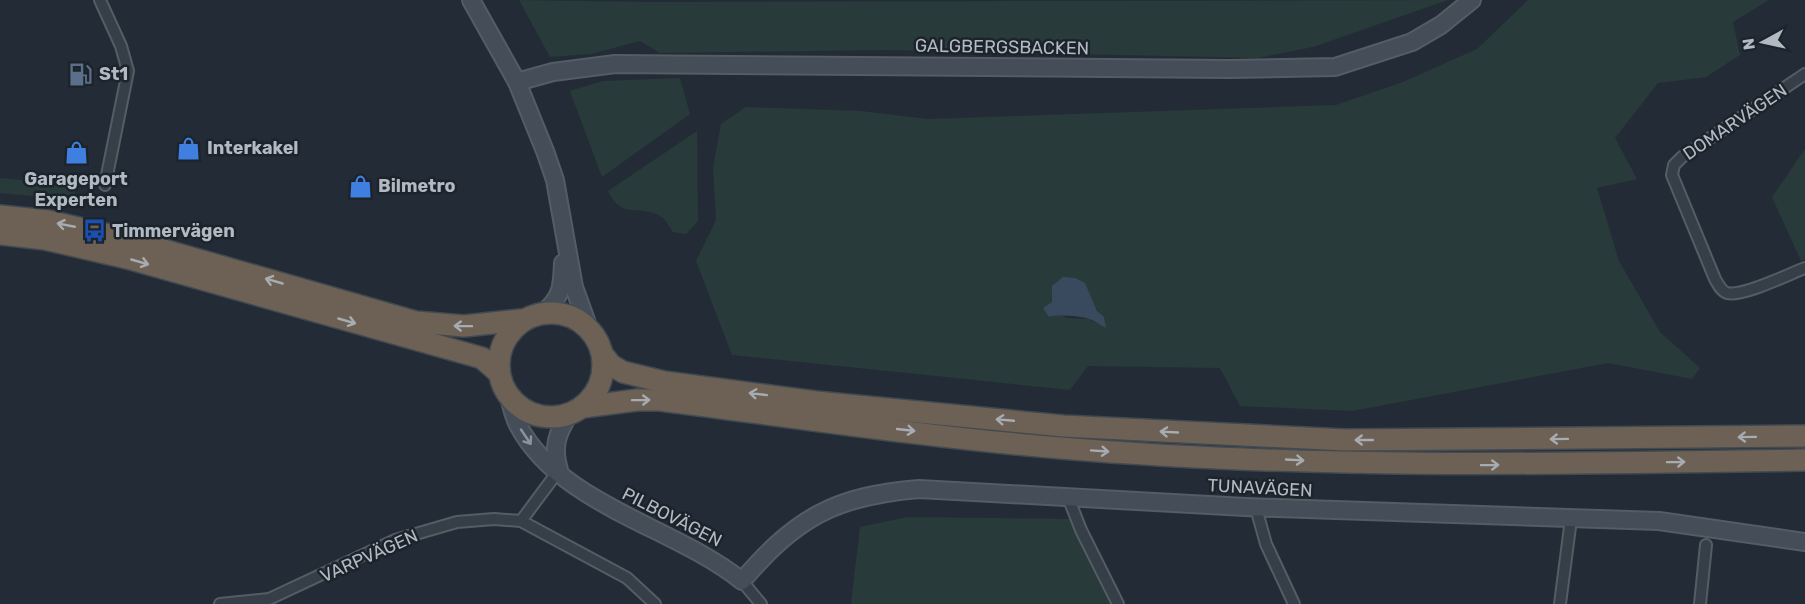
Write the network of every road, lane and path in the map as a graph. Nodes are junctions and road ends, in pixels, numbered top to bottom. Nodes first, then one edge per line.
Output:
1 (100, 0) edge
2 (471, 0) edge
3 (1472, 0) edge
4 (1805, 74) edge
5 (517, 82) junction
6 (105, 185) dead end
7 (0, 216) edge
8 (0, 234) edge
9 (564, 244) junction
10 (1805, 268) edge
11 (543, 314) junction
12 (521, 320) junction
13 (588, 326) junction
14 (603, 355) junction
15 (498, 372) junction
16 (508, 394) junction
17 (576, 410) junction
18 (1805, 436) edge
19 (1805, 460) edge
20 (559, 470) junction
21 (1068, 497) junction
22 (1256, 507) junction
23 (1571, 519) junction
24 (521, 521) junction
25 (1805, 542) edge
26 (1706, 545) dead end
27 (742, 581) junction
28 (220, 604) edge
29 (655, 604) edge
30 (761, 604) edge
31 (1118, 604) edge
32 (1294, 604) edge
33 (1560, 604) edge
34 (1700, 604) edge

1 - 6 street
2 - 5 street
3 - 5 street, GALGBERGSBACKEN
4 - 10 street, DOMARVÄGEN
5 - 9 street
12 -> 7 highway
8 -> 15 highway
9 - 11 street
9 - 13 street
11 - 12 highway
11 - 13 highway
12 - 15 highway
13 - 14 highway
14 - 17 highway
18 -> 14 highway
15 - 16 highway
16 - 17 highway
16 -> 20 street, PILBOVÄGEN
17 -> 19 highway
17 - 20 street
20 - 24 street
20 - 27 street, PILBOVÄGEN
21 - 22 street, TUNAVÄGEN
21 - 27 street, TUNAVÄGEN
21 - 31 street
22 - 23 street, TUNAVÄGEN
22 - 32 street
23 - 25 street, TUNAVÄGEN
23 - 33 street
24 - 28 street, VARPVÄGEN
24 - 29 street
26 - 34 street
27 - 30 street, PILBOVÄGEN

